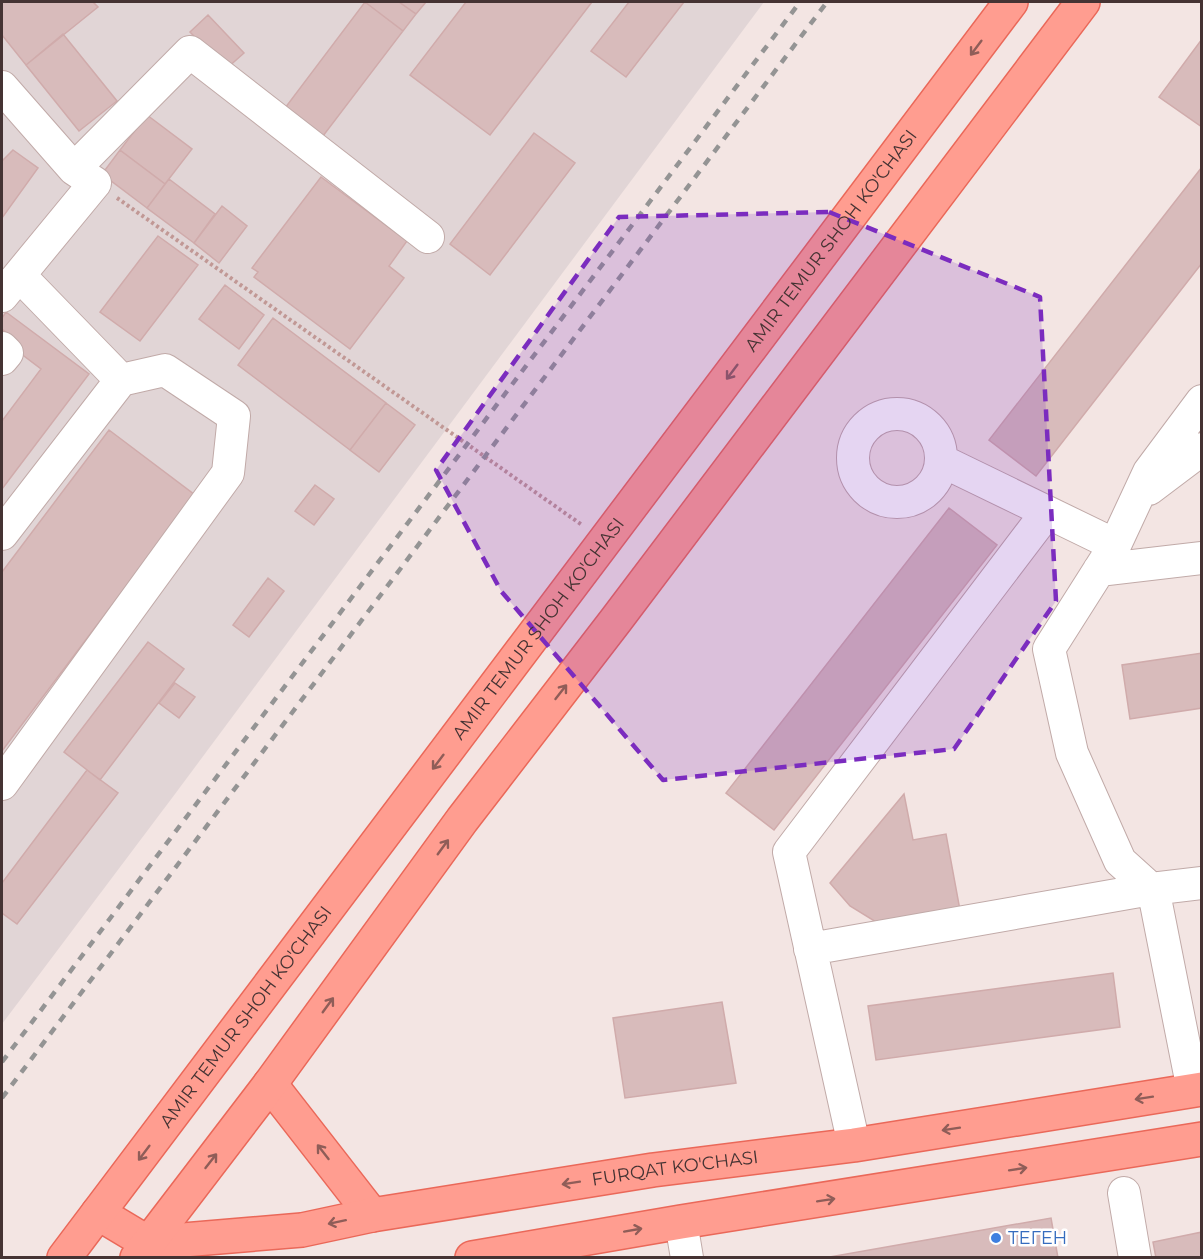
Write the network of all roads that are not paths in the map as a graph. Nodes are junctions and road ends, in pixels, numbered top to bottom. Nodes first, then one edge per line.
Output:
1 (1011, 2) edge
2 (1083, 2) edge
3 (2, 87) edge
4 (84, 176) junction
5 (428, 237) dead end
6 (11, 286) edge
7 (2, 348) edge
8 (2, 359) edge
9 (121, 380) junction
10 (1202, 401) edge
11 (1202, 449) edge
12 (942, 461) dead end
13 (1137, 498) junction
14 (1047, 512) junction
15 (2, 534) edge
16 (1107, 558) junction
17 (1202, 558) edge
18 (2, 784) edge
19 (1202, 883) edge
20 (1151, 889) junction
21 (810, 949) junction
22 (270, 1084) junction
23 (1197, 1090) edge
24 (1202, 1139) edge
25 (854, 1145) junction
26 (1124, 1193) dead end
27 (98, 1213) junction
28 (372, 1215) junction
29 (681, 1222) junction
30 (142, 1250) edge
31 (64, 1257) edge
32 (472, 1257) edge
33 (687, 1257) edge
34 (1135, 1257) edge

1 -> 27 main road, AMIR TEMUR SHOH KO'CHASI
22 -> 2 main road
3 - 4 street
4 - 5 street
4 - 6 street
6 - 9 street
7 - 8 street
9 - 15 street
9 - 18 street
10 - 13 street
11 - 13 street
12 - 14 street
13 - 16 street
14 - 16 street
14 - 21 street
16 - 17 street
16 - 20 street
19 - 20 street
20 - 21 street
20 - 23 street
21 - 25 street
28 -> 22 main road
30 -> 22 main road
23 -> 25 main road, FURQAT KO'CHASI
29 -> 24 main road
25 -> 28 main road, FURQAT KO'CHASI
26 - 34 street
27 - 30 main road
27 - 31 main road, AMIR TEMUR SHOH KO'CHASI
28 -> 30 main road, FURQAT KO'CHASI
32 -> 29 main road
29 - 33 street

